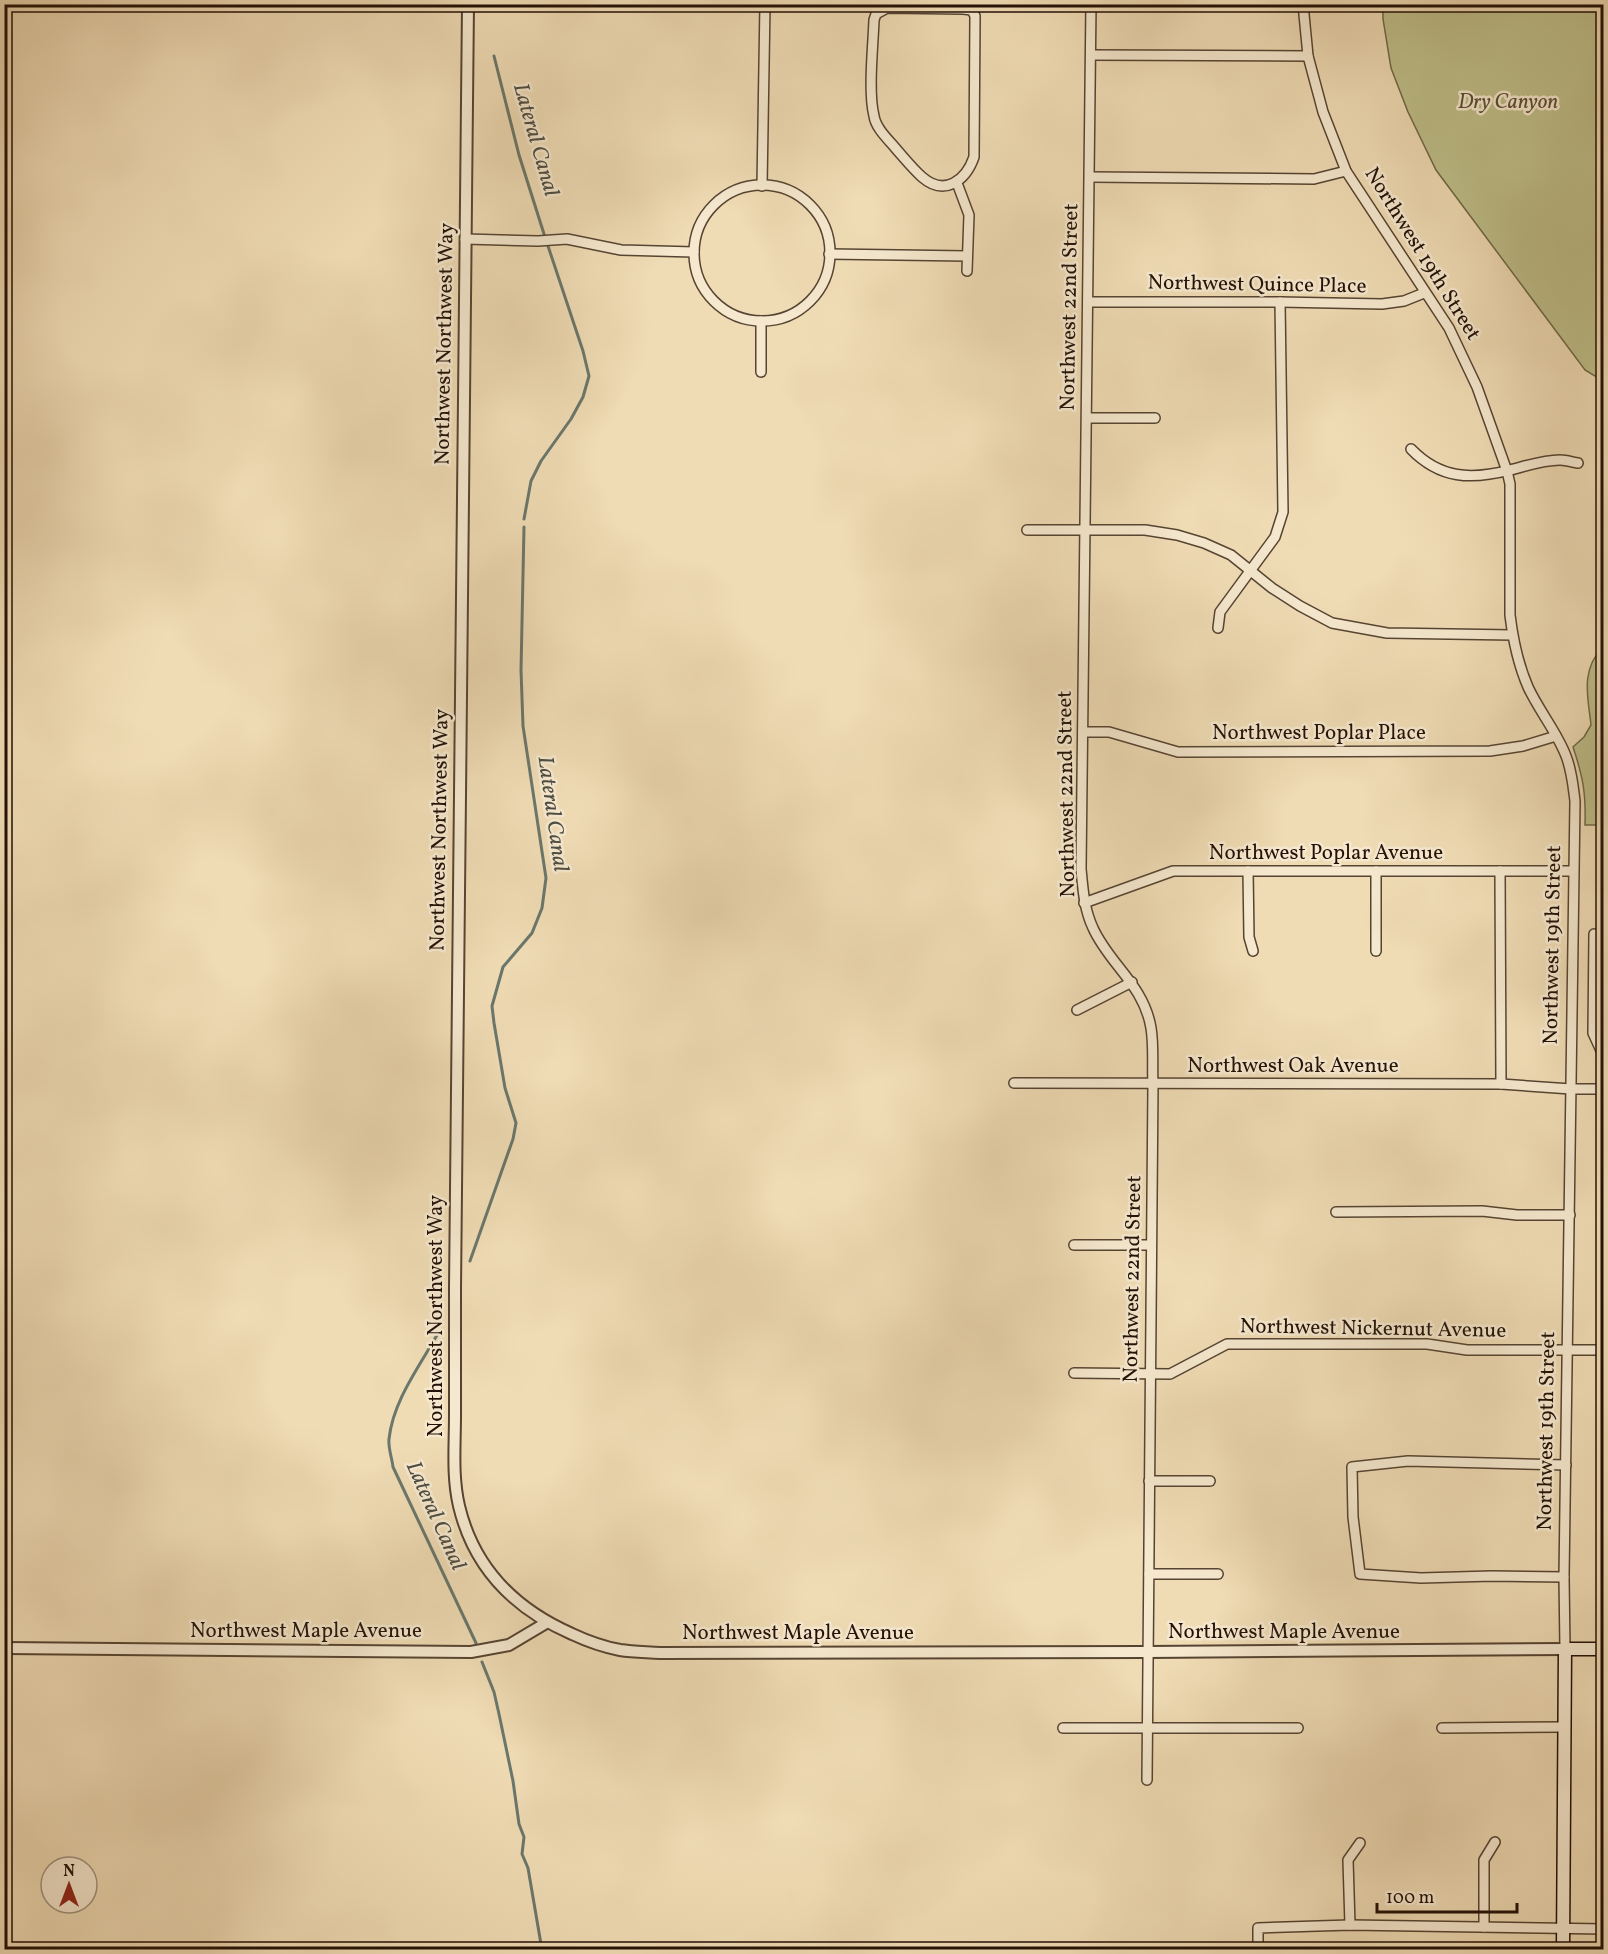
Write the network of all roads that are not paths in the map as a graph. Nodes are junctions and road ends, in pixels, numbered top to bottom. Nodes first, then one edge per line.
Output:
1 (468, 4) edge
2 (765, 4) edge
3 (1091, 4) edge
4 (1303, 4) edge
5 (1091, 55) junction
6 (1308, 56) junction
7 (1346, 171) junction
8 (1090, 177) junction
9 (957, 183) junction
10 (762, 186) junction
11 (465, 239) junction
12 (694, 252) junction
13 (829, 254) junction
14 (967, 256) junction
15 (967, 271) dead end
16 (1424, 293) junction
17 (1088, 302) junction
18 (1280, 302) junction
19 (761, 321) junction
20 (761, 372) dead end
21 (1087, 418) junction
22 (1155, 418) dead end
23 (1411, 448) dead end
24 (1578, 463) dead end
25 (1507, 471) junction
26 (1027, 530) dead end
27 (1085, 530) junction
28 (1251, 570) junction
29 (1218, 628) dead end
30 (1512, 635) junction
31 (1083, 732) junction
32 (1556, 736) junction
33 (1248, 871) junction
34 (1376, 871) junction
35 (1500, 871) junction
36 (1573, 872) junction
37 (1084, 903) junction
38 (1594, 934) dead end
39 (1253, 951) dead end
40 (1376, 951) dead end
41 (1132, 982) junction
42 (1077, 1010) dead end
43 (1604, 1057) edge
44 (1014, 1083) dead end
45 (1153, 1084) junction
46 (1501, 1084) junction
47 (1571, 1089) junction
48 (1604, 1089) edge
49 (1336, 1212) dead end
50 (1570, 1215) junction
51 (1074, 1245) dead end
52 (1151, 1245) junction
53 (1604, 1350) edge
54 (1568, 1351) junction
55 (1074, 1373) dead end
56 (1150, 1373) junction
57 (1566, 1465) junction
58 (1149, 1481) junction
59 (1210, 1481) dead end
60 (1149, 1574) junction
61 (1218, 1574) dead end
62 (1564, 1577) junction
63 (546, 1623) junction
64 (4, 1648) edge
65 (1565, 1649) junction
66 (1604, 1649) edge
67 (1148, 1652) junction
68 (1563, 1727) junction
69 (1063, 1728) dead end
70 (1147, 1728) junction
71 (1298, 1728) dead end
72 (1442, 1728) dead end
73 (1147, 1780) dead end
74 (1495, 1842) dead end
75 (1360, 1843) dead end
76 (1350, 1925) junction
77 (1484, 1927) junction
78 (1563, 1927) junction
79 (1604, 1929) edge
80 (1258, 1950) edge
81 (1563, 1950) edge

1 - 11 street, Northwest Northwest Way
2 - 10 street
3 - 5 street, Northwest 22nd Street
4 - 6 street, Northwest 19th Street
5 - 6 street
5 - 8 street, Northwest 22nd Street
6 - 7 street, Northwest 19th Street
7 - 8 street
7 - 16 street, Northwest 19th Street
8 - 17 street, Northwest 22nd Street
9 - 9 street
9 - 14 street
10 - 12 street
10 - 13 street
11 - 12 street
11 - 63 street, Northwest Northwest Way
12 - 19 street
13 - 14 street
13 - 19 street
14 - 15 street
16 - 18 street, Northwest Quince Place
16 - 25 street, Northwest 19th Street
17 - 18 street, Northwest Quince Place
17 - 21 street, Northwest 22nd Street
18 - 28 street
19 - 20 street
21 - 22 street
21 - 27 street, Northwest 22nd Street
23 - 25 street
24 - 25 street
25 - 30 street, Northwest 19th Street
26 - 27 street
27 - 28 street
27 - 31 street, Northwest 22nd Street
28 - 29 street
28 - 30 street
30 - 32 street, Northwest 19th Street
31 - 32 street, Northwest Poplar Place
31 - 37 street, Northwest 22nd Street
32 - 36 street, Northwest 19th Street
33 - 34 street, Northwest Poplar Avenue
33 - 37 street, Northwest Poplar Avenue
33 - 39 street
34 - 35 street, Northwest Poplar Avenue
34 - 40 street
35 - 36 street, Northwest Poplar Avenue
35 - 46 street
36 - 47 street, Northwest 19th Street
37 - 41 street, Northwest 22nd Street
38 - 43 street
41 - 42 street
41 - 45 street, Northwest 22nd Street
44 - 45 street, Northwest Oak Avenue
45 - 46 street, Northwest Oak Avenue
45 - 52 street, Northwest 22nd Street
46 - 47 street, Northwest Oak Avenue
47 - 48 street, Northwest Oak Avenue
47 - 50 street, Northwest 19th Street
49 - 50 street
50 - 54 street, Northwest 19th Street
51 - 52 street
52 - 56 street, Northwest 22nd Street
53 - 54 street, Northwest Nickernut Avenue
54 - 56 street, Northwest Nickernut Avenue
54 - 57 street, Northwest 19th Street
55 - 56 street, Northwest Nickernut Avenue
56 - 58 street, Northwest 22nd Street
57 - 62 street, Northwest 19th Street
57 - 62 street
58 - 59 street
58 - 60 street, Northwest 22nd Street
60 - 61 street
60 - 67 street, Northwest 22nd Street
62 - 65 street, Northwest 19th Street
63 - 64 street, Northwest Maple Avenue
63 - 67 street, Northwest Maple Avenue
65 - 66 main road, Northwest Maple Avenue
65 - 67 street, Northwest Maple Avenue
65 - 68 main road, Northwest 19th Street
67 - 70 street, Northwest 22nd Street
68 - 72 street
68 - 78 main road, Northwest 19th Street
69 - 70 street
70 - 71 street
70 - 73 street, Northwest 22nd Street
74 - 77 street
75 - 76 street
76 - 77 street
76 - 80 street
77 - 78 street
78 - 79 street
78 - 81 main road, Northwest 19th Street

